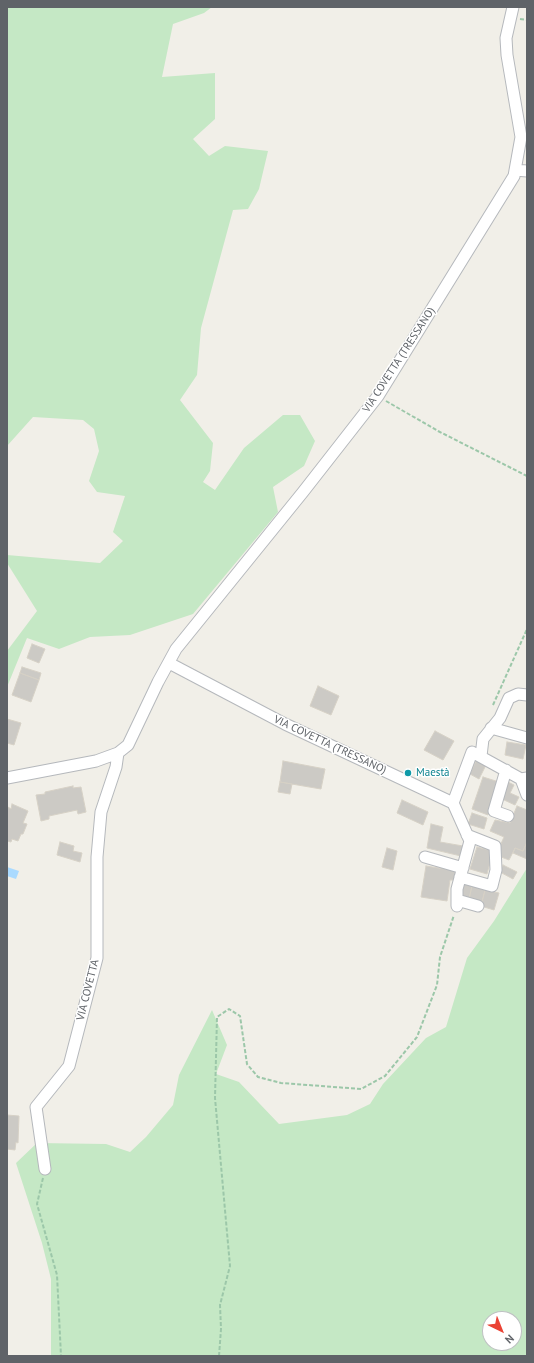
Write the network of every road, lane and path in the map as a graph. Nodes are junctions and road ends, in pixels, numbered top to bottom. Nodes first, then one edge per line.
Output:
1 (513, 7) edge
2 (515, 170) junction
3 (527, 171) edge
4 (378, 396) junction
5 (527, 476) edge
6 (527, 629) edge
7 (169, 663) junction
8 (527, 695) edge
9 (492, 709) dead end
10 (491, 728) junction
11 (527, 738) edge
12 (118, 753) junction
13 (481, 756) junction
14 (506, 770) junction
15 (7, 778) edge
16 (524, 779) edge
17 (527, 795) edge
18 (453, 803) junction
19 (508, 816) dead end
20 (467, 835) junction
21 (425, 857) dead end
22 (462, 873) junction
23 (457, 903) junction
24 (478, 906) dead end
25 (45, 1169) joint
26 (61, 1356) edge
27 (219, 1356) edge

1 - 2 street, VIA COVETTA (TRESSANO)
2 - 3 street
2 - 4 street, VIA COVETTA (TRESSANO)
4 - 5 path
4 - 7 street, VIA COVETTA (TRESSANO)
6 - 9 path
7 - 12 street, VIA COVETTA (TRESSANO)
7 - 18 street, VIA COVETTA (TRESSANO)
8 - 10 street
10 - 11 street
10 - 13 street
12 - 15 street, VIA COVETTA (TRESSANO)
12 - 25 street, VIA COVETTA
13 - 14 street
13 - 18 street
14 - 16 street
14 - 19 street
16 - 17 street
18 - 20 street
20 - 22 street
20 - 22 street
21 - 22 street
22 - 23 street
23 - 24 street
23 - 27 path
25 - 26 path

